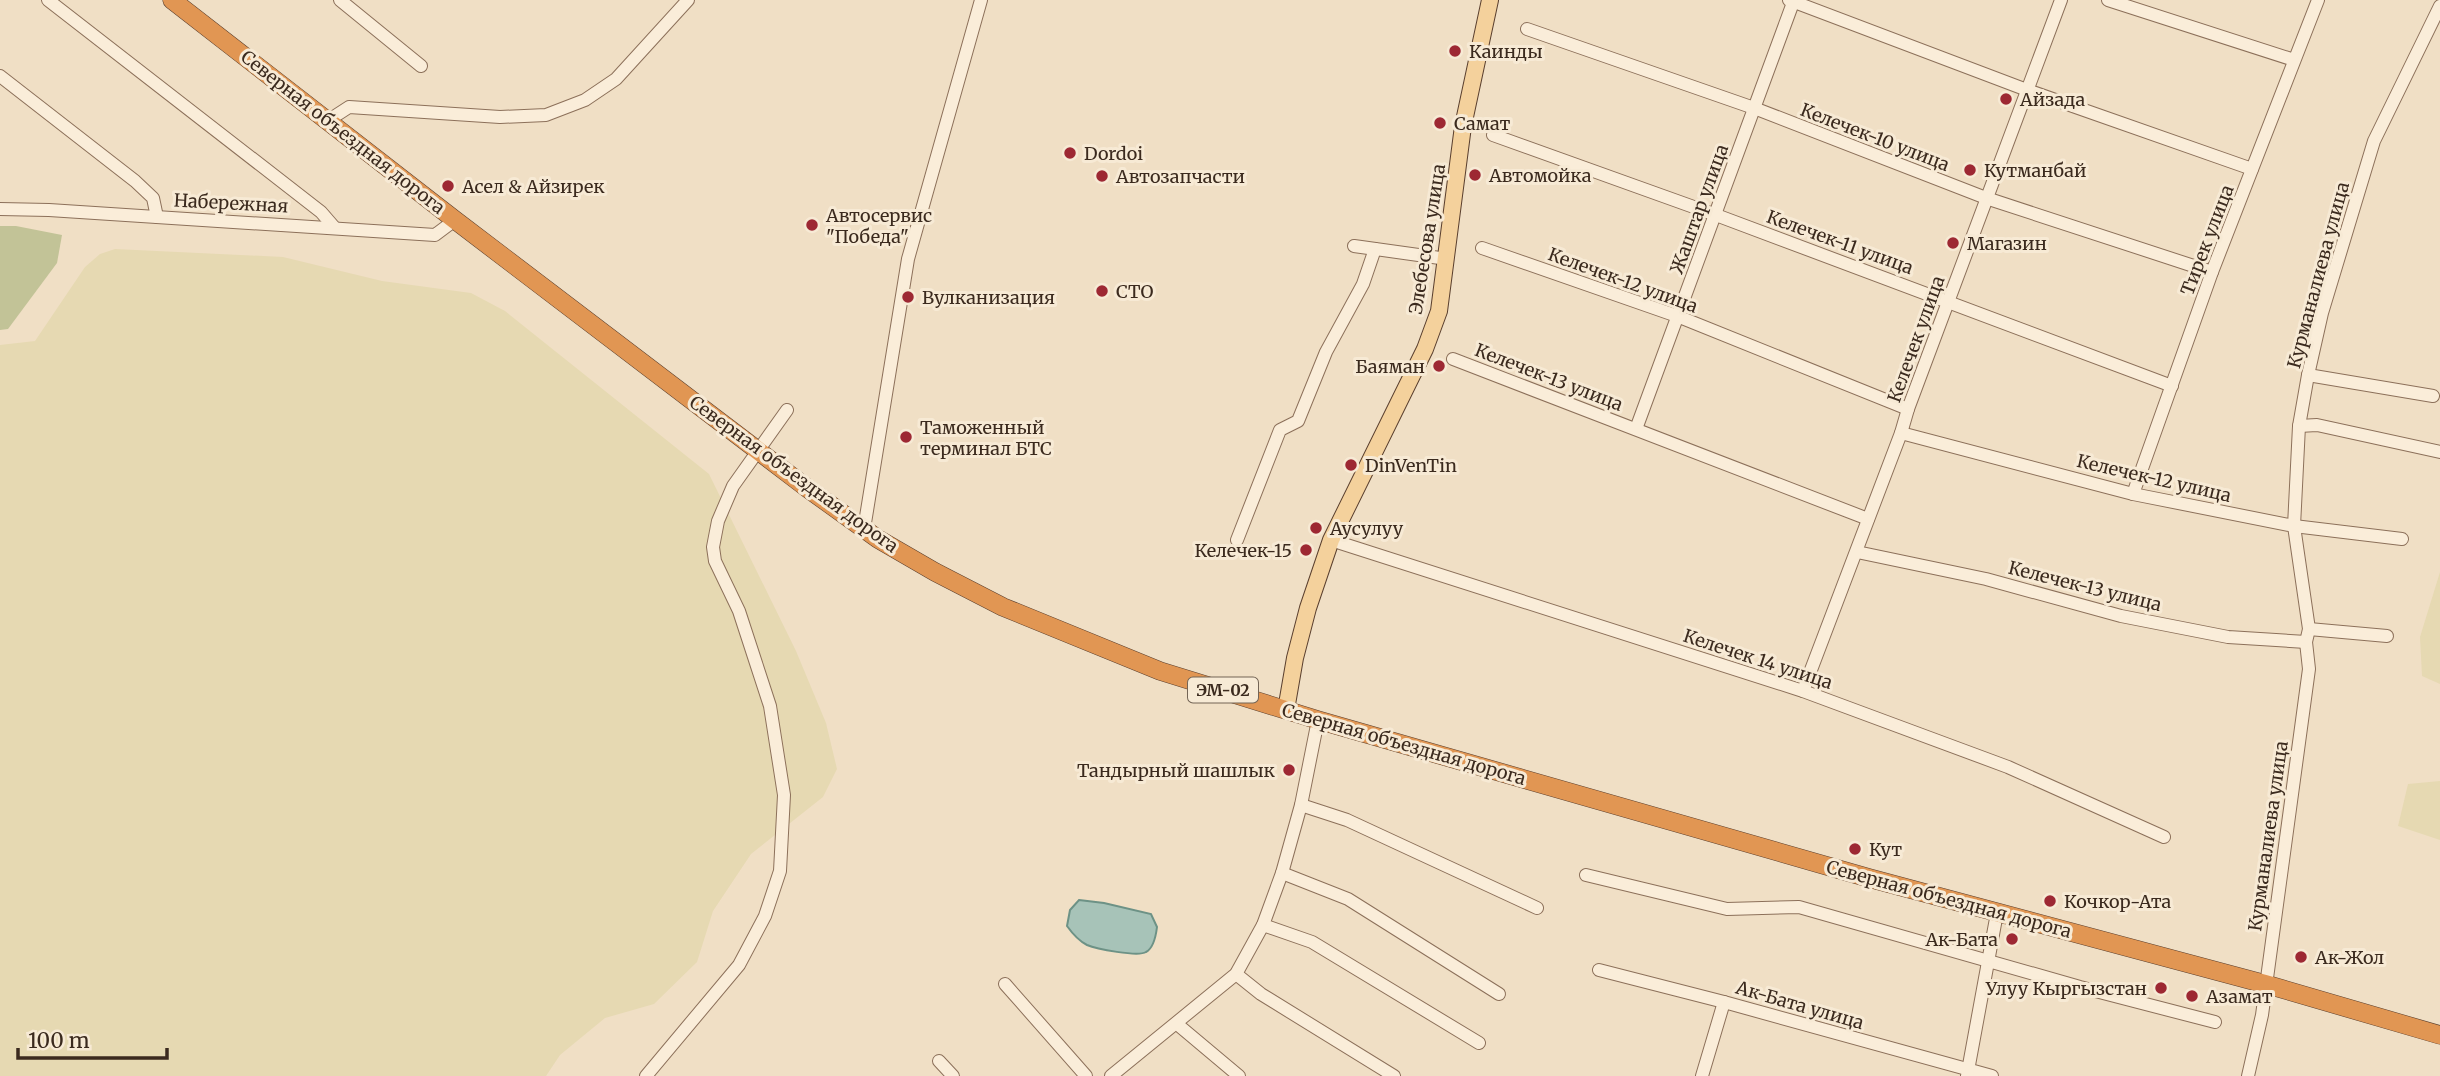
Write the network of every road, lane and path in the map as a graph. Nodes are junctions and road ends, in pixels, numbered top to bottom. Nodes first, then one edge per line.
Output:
1 (48, 0) edge
2 (172, 0) edge
3 (340, 0) edge
4 (688, 0) edge
5 (981, 0) edge
6 (1490, 0) edge
7 (2061, 0) edge
8 (2108, 0) edge
9 (2318, 0) edge
10 (1792, 1) edge
11 (2440, 6) edge
12 (1527, 29) dead end
13 (2294, 60) junction
14 (421, 66) dead end
15 (0, 76) edge
16 (2027, 90) junction
17 (1754, 108) junction
18 (329, 120) junction
19 (1493, 135) dead end
20 (2252, 169) junction
21 (1986, 198) junction
22 (0, 209) edge
23 (1716, 215) junction
24 (157, 216) junction
25 (455, 220) junction
26 (334, 227) junction
27 (1354, 246) dead end
28 (1482, 248) dead end
29 (1375, 249) junction
30 (1447, 259) junction
31 (2212, 272) junction
32 (1949, 302) junction
33 (1677, 316) junction
34 (1453, 359) dead end
35 (2308, 376) junction
36 (2172, 386) junction
37 (2433, 396) dead end
38 (1908, 409) junction
39 (788, 410) dead end
40 (2299, 426) junction
41 (1636, 429) junction
42 (1901, 433) junction
43 (2440, 452) edge
44 (2133, 494) junction
45 (1868, 519) junction
46 (2294, 526) junction
47 (864, 528) junction
48 (2402, 539) dead end
49 (1237, 540) dead end
50 (1331, 540) junction
51 (1857, 552) junction
52 (2309, 629) junction
53 (2387, 636) dead end
54 (2306, 642) junction
55 (1803, 691) junction
56 (1286, 710) junction
57 (1318, 720) junction
58 (1301, 805) junction
59 (2164, 837) dead end
60 (1282, 873) junction
61 (1586, 875) dead end
62 (1537, 908) dead end
63 (1997, 913) junction
64 (1264, 925) junction
65 (1989, 961) junction
66 (1599, 970) dead end
67 (1236, 974) junction
68 (1005, 984) dead end
69 (2265, 984) junction
70 (1499, 994) dead end
71 (1724, 1002) junction
72 (2215, 1022) dead end
73 (1177, 1024) junction
74 (2440, 1035) edge
75 (1479, 1043) dead end
76 (939, 1061) dead end
77 (1968, 1073) edge
78 (1115, 1075) edge
79 (646, 1076) edge
80 (953, 1076) edge
81 (1086, 1076) edge
82 (1239, 1076) edge
83 (1394, 1076) edge
84 (1702, 1076) edge
85 (1992, 1076) edge
86 (2248, 1076) edge

1 - 26 street
2 - 18 highway, Северная объездная дорога / ЭМ-02
3 - 14 street
4 - 18 street
5 - 47 street
6 - 30 main road, Элебесова улица
7 - 16 street, Келечек улица
8 - 13 street
9 - 13 street, Тирек улица
10 - 16 street
10 - 17 street, Жаштар улица
11 - 35 street, Курманалиева улица
12 - 17 street, Келечек-10 улица
13 - 20 street, Тирек улица
15 - 24 street
16 - 20 street
16 - 21 street, Келечек улица
17 - 21 street, Келечек-10 улица
17 - 23 street, Жаштар улица
18 - 25 highway, Северная объездная дорога / ЭМ-02
19 - 23 street, Келечек-11 улица
20 - 31 street, Тирек улица
21 - 31 street, Келечек-10 улица
21 - 32 street, Келечек улица
22 - 24 street, Набережная
23 - 32 street, Келечек-11 улица
23 - 33 street, Жаштар улица
24 - 26 street, Набережная
25 - 26 street, Набережная
25 - 47 highway, Северная объездная дорога / ЭМ-02
27 - 29 street
28 - 33 street, Келечек-12 улица
29 - 30 street
29 - 49 street
30 - 50 main road, Элебесова улица
31 - 36 street, Тирек улица
32 - 36 street, Келечек-11 улица
32 - 38 street, Келечек улица
33 - 38 street, Келечек-12 улица
33 - 41 street, Жаштар улица
34 - 41 street, Келечек-13 улица
35 - 37 street
35 - 40 street, Курманалиева улица
36 - 44 street, Тирек улица
38 - 42 street, Келечек улица
39 - 79 street
40 - 43 street
40 - 46 street, Курманалиева улица
41 - 45 street, Келечек-13 улица
42 - 44 street, Келечек-12 улица
42 - 45 street, Келечек улица
44 - 46 street, Келечек-12 улица
45 - 51 street, Келечек улица
46 - 48 street, Келечек-12 улица
46 - 52 street, Курманалиева улица
47 - 56 highway, Северная объездная дорога / ЭМ-02
50 - 55 street, Келечек 14 улица
50 - 56 main road, Элебесова улица
51 - 54 street, Келечек-13 улица
51 - 55 street, Келечек улица
52 - 53 street
52 - 54 street, Курманалиева улица
54 - 69 street, Курманалиева улица
55 - 59 street, Келечек 14 улица
56 - 57 highway, Северная объездная дорога / ЭМ-02
57 - 58 street
57 - 63 highway, Северная объездная дорога / ЭМ-02
58 - 60 street
58 - 62 street
60 - 64 street
60 - 70 street
61 - 65 street
63 - 65 street
63 - 69 highway, Северная объездная дорога / ЭМ-02
64 - 67 street
64 - 75 street
65 - 72 street
65 - 77 street
66 - 71 street, Ак-Бата улица
67 - 73 street
67 - 83 street
68 - 81 street
69 - 74 highway, Северная объездная дорога / ЭМ-02
69 - 86 street, Курманалиева улица
71 - 77 street, Ак-Бата улица
71 - 84 street
73 - 78 street
73 - 82 street
76 - 80 street
77 - 85 street, Ак-Бата улица

